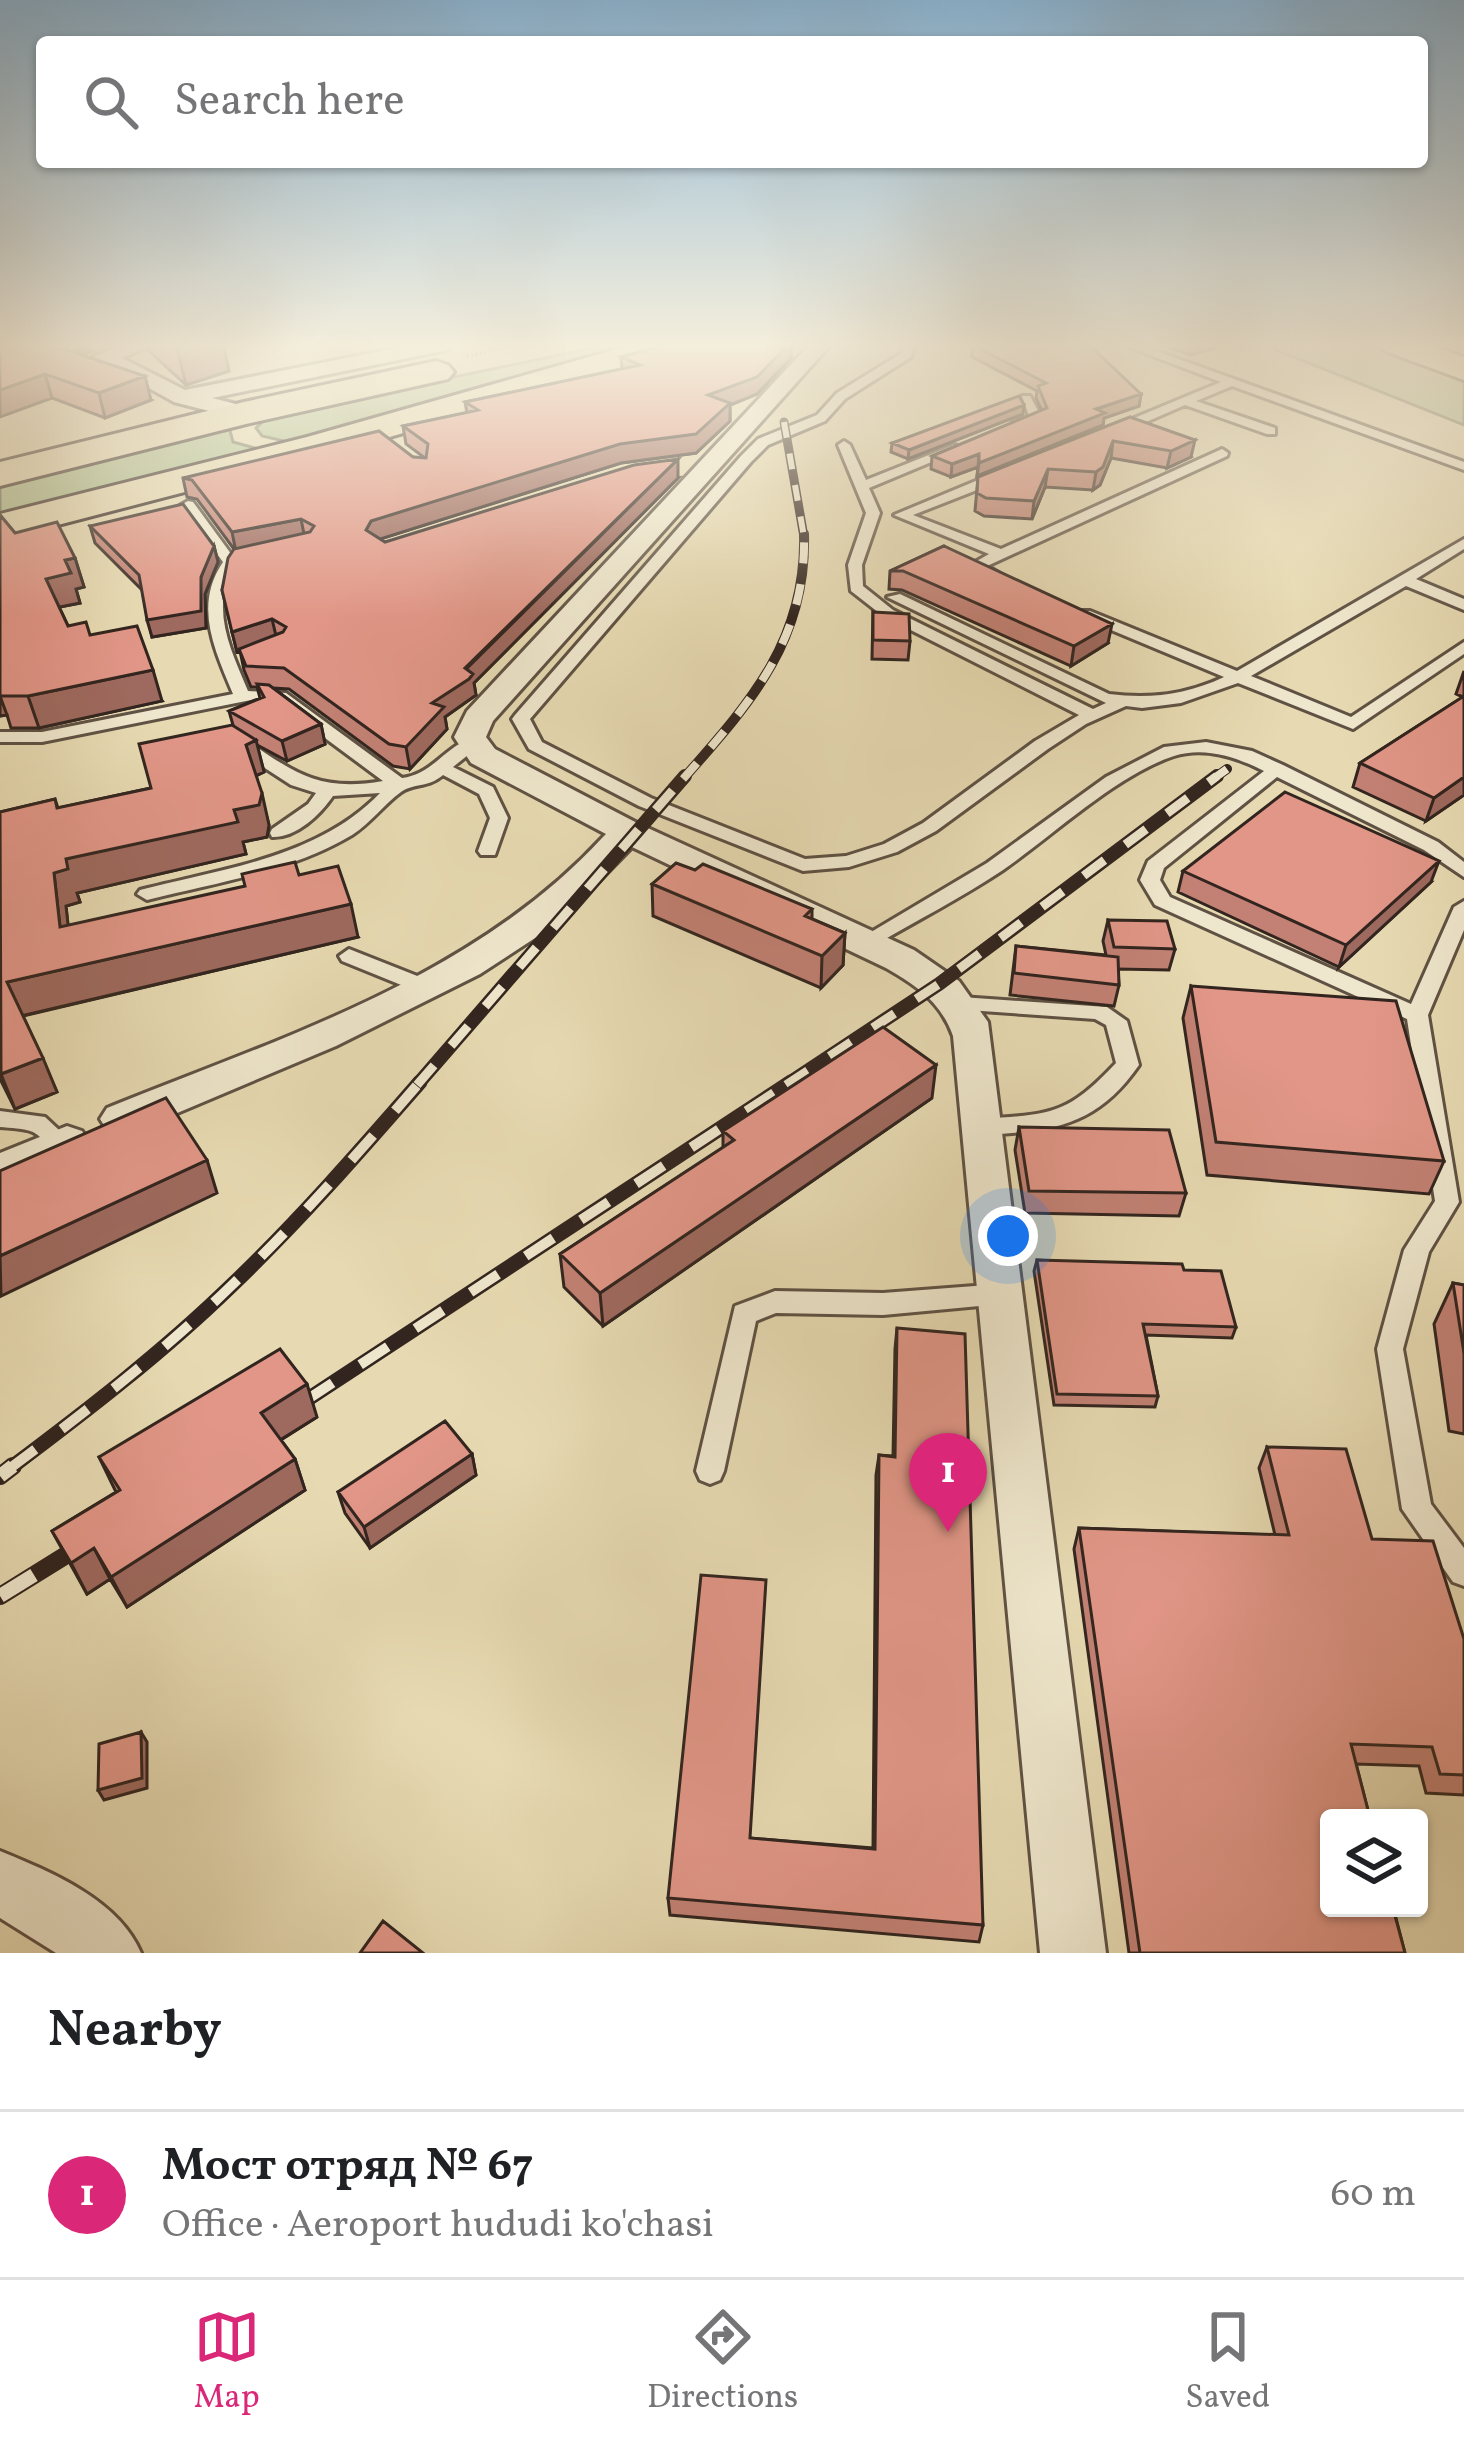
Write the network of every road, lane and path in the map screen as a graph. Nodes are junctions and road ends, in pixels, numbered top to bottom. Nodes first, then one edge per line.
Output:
1 (112, 435) edge
2 (248, 435) edge
3 (395, 435) edge
4 (738, 435) edge
5 (780, 435) edge
6 (1375, 435) edge
7 (972, 443) edge
8 (321, 445) junction
9 (844, 445) dead end
10 (1200, 445) edge
11 (714, 462) junction
12 (670, 465) edge
13 (1464, 466) edge
14 (1007, 473) edge
15 (0, 474) edge
16 (865, 484) junction
17 (188, 505) edge
18 (873, 513) junction
19 (901, 515) junction
20 (0, 527) edge
21 (1464, 543) edge
22 (1002, 554) junction
23 (249, 559) edge
24 (230, 562) junction
25 (1405, 580) junction
26 (1018, 585) edge
27 (895, 597) dead end
28 (1061, 604) edge
29 (1464, 605) edge
30 (1464, 647) edge
31 (1238, 679) junction
32 (242, 695) junction
33 (1120, 703) junction
34 (1089, 713) junction
35 (0, 737) edge
36 (238, 742) edge
37 (472, 743) junction
38 (442, 768) junction
39 (1276, 770) junction
40 (398, 784) junction
41 (325, 794) junction
42 (627, 831) junction
43 (280, 833) dead end
44 (488, 851) dead end
45 (1464, 871) edge
46 (147, 894) dead end
47 (1464, 907) edge
48 (866, 940) junction
49 (349, 956) dead end
50 (423, 986) junction
51 (961, 1004) junction
52 (1417, 1015) junction
53 (0, 1119) edge
54 (983, 1127) junction
55 (62, 1144) junction
56 (0, 1171) edge
57 (1001, 1294) junction
58 (710, 1471) dead end
59 (1464, 1572) edge
60 (0, 1883) edge
61 (73, 1940) edge
62 (1073, 1953) edge

1 - 15 main road
2 - 8 main road
3 - 8 main road
4 - 11 street
5 - 34 lane
6 - 13 lane
7 - 16 lane
8 - 20 main road
9 - 16 lane
10 - 22 lane
11 - 12 street
11 - 37 street
14 - 19 lane
16 - 18 lane
17 - 24 lane
18 - 19 lane
18 - 34 lane
19 - 22 lane
21 - 25 lane
22 - 26 lane
23 - 24 lane
24 - 32 lane
25 - 29 lane
25 - 31 lane
27 - 33 lane
28 - 31 lane
30 - 31 lane
31 - 33 lane
32 - 35 lane
32 - 40 lane
33 - 34 lane
36 - 41 lane
37 - 38 lane
37 - 42 street
38 - 40 lane
38 - 44 lane
39 - 45 lane
39 - 48 lane
39 - 52 lane
40 - 41 lane
40 - 46 lane
41 - 43 lane
42 - 48 street
42 - 50 street
47 - 52 lane
48 - 51 street
49 - 50 lane
50 - 55 street
51 - 54 street
51 - 54 lane
52 - 59 lane
53 - 55 lane
54 - 57 street
55 - 56 street
57 - 58 lane
57 - 62 street
60 - 61 street

